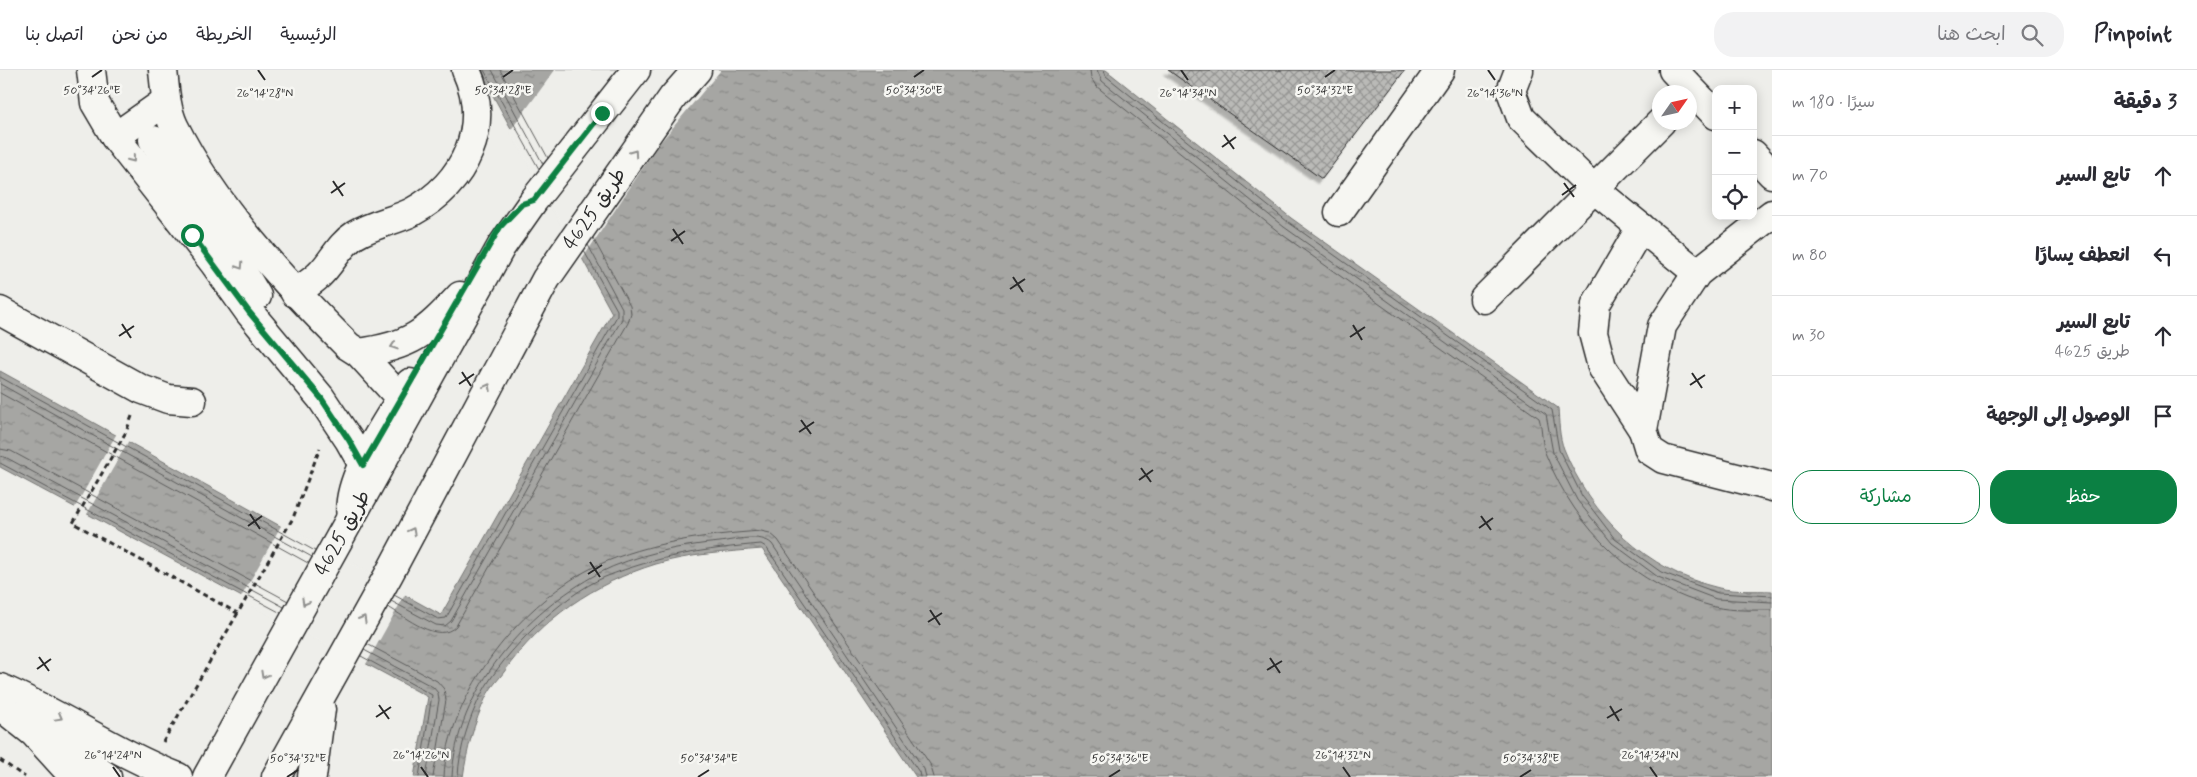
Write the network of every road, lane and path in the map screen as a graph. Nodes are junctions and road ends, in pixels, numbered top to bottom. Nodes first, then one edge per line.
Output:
1 (91, 70) edge
2 (163, 70) edge
3 (466, 70) edge
4 (636, 70) edge
5 (696, 70) edge
6 (1440, 70) edge
7 (1519, 70) edge
8 (1673, 70) edge
9 (1685, 85) edge
10 (1697, 98) edge
11 (166, 101) junction
12 (1712, 111) edge
13 (1653, 130) edge
14 (115, 137) junction
15 (1757, 158) edge
16 (1772, 174) edge
17 (1594, 189) junction
18 (534, 200) junction
19 (1339, 212) dead end
20 (1772, 214) edge
21 (1641, 227) junction
22 (1697, 273) junction
23 (295, 294) junction
24 (460, 296) junction
25 (1484, 299) dead end
26 (0, 311) edge
27 (353, 350) junction
28 (283, 353) junction
29 (401, 399) junction
30 (192, 401) dead end
31 (334, 415) junction
32 (1643, 430) junction
33 (126, 432) dead end
34 (363, 465) junction
35 (1772, 487) edge
36 (351, 517) junction
37 (239, 614) junction
38 (0, 670) edge
39 (0, 688) edge
40 (325, 691) junction
41 (28, 700) junction
42 (0, 704) edge
43 (0, 760) edge
44 (148, 766) junction
45 (25, 777) edge
46 (74, 777) edge
47 (107, 777) edge
48 (178, 777) edge
49 (207, 777) edge
50 (276, 777) edge
51 (312, 777) edge

1 - 14 main road
2 - 11 main road
3 - 23 main road
4 - 18 main road, طريق 4625
40 -> 5 main road, طريق 4625
6 - 19 main road
7 - 17 main road
8 - 9 main road
10 - 12 main road
11 - 14 main road
11 - 23 main road
13 - 17 main road
14 -> 28 main road
15 - 16 main road
17 - 21 main road
17 - 25 main road
18 - 24 main road
18 - 36 main road, طريق 4625
20 - 22 main road
21 - 22 main road
21 - 32 main road
22 - 32 main road
23 - 27 main road
24 -> 27 main road
24 - 29 main road
26 - 30 main road
27 -> 28 main road
27 - 29 main road
28 - 31 main road
29 - 34 main road
31 - 34 main road
31 - 37 path
32 - 35 main road
33 - 37 path
34 - 36 main road
36 -> 49 main road, طريق 4625
37 - 44 path
38 - 41 main road
39 - 41 main road
40 - 50 main road, طريق 4625
40 - 51 main road
41 -> 44 main road
42 - 46 main road
42 - 47 main road
43 - 45 path
44 - 48 main road

